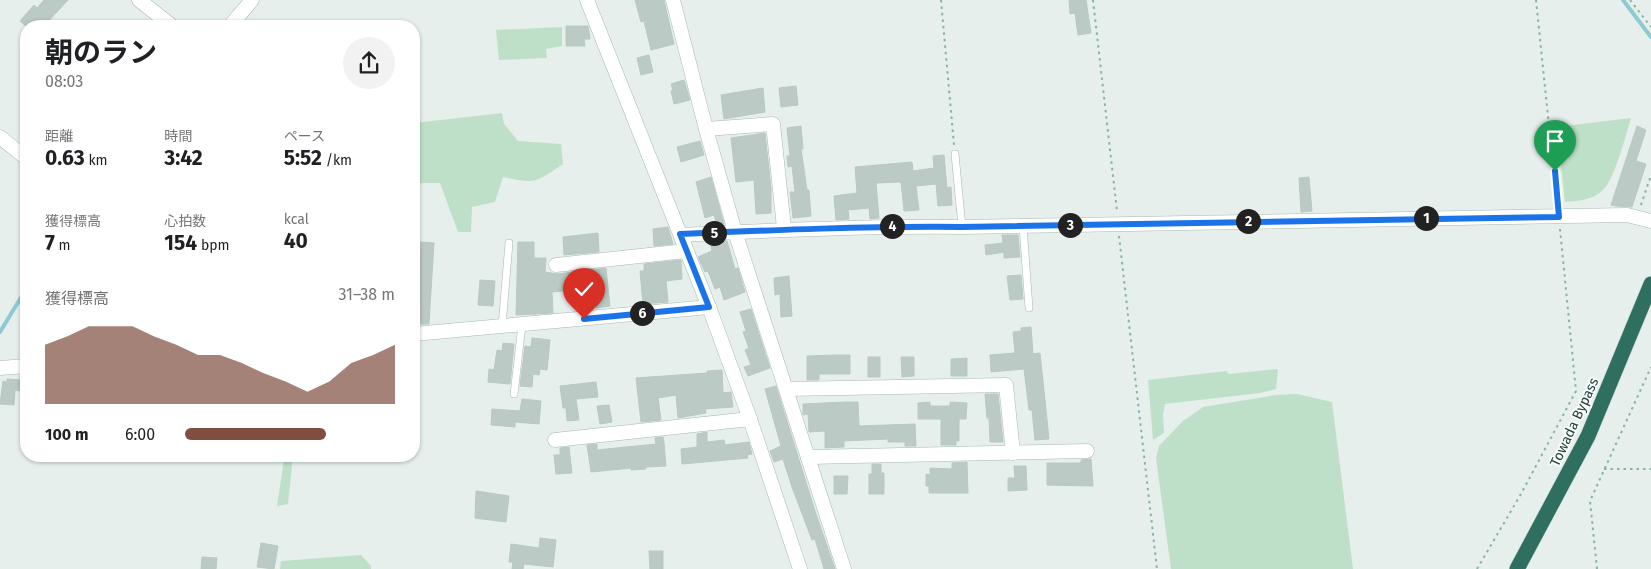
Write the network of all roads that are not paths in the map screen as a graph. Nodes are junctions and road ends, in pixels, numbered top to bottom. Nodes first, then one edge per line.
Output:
1 (139, 0) edge
2 (252, 0) edge
3 (587, 0) edge
4 (673, 0) edge
5 (164, 20) edge
6 (235, 20) edge
7 (706, 129) junction
8 (0, 137) edge
9 (20, 153) edge
10 (955, 154) road end
11 (1651, 221) edge
12 (1022, 226) junction
13 (962, 227) junction
14 (784, 228) junction
15 (735, 232) junction
16 (680, 234) junction
17 (509, 244) dead end
18 (686, 251) junction
19 (556, 265) dead end
20 (1651, 284) edge
21 (709, 307) junction
22 (1030, 308) dead end
23 (522, 325) junction
24 (502, 326) junction
25 (420, 333) edge
26 (20, 366) edge
27 (0, 368) edge
28 (787, 389) junction
29 (514, 394) dead end
30 (750, 419) junction
31 (555, 440) dead end
32 (1087, 451) dead end
33 (1013, 453) junction
34 (808, 457) junction
35 (800, 569) edge
36 (844, 569) edge
37 (1518, 569) edge

1 - 5 street
2 - 6 street
3 - 16 street
4 - 7 street
7 - 14 street
7 - 15 street
8 - 9 street
10 - 13 lane
11 - 12 street
12 - 13 street
12 - 22 lane
13 - 14 street
14 - 15 street
15 - 16 street
15 - 28 street
16 - 18 street
17 - 24 lane
18 - 19 street
18 - 21 street
20 - 37 highway, Towada Bypass
21 - 23 street
21 - 30 street
23 - 24 street
23 - 29 lane
24 - 25 street
26 - 27 street
28 - 33 street
28 - 34 street
30 - 31 street
30 - 35 street
32 - 33 street
33 - 34 street
34 - 36 street

